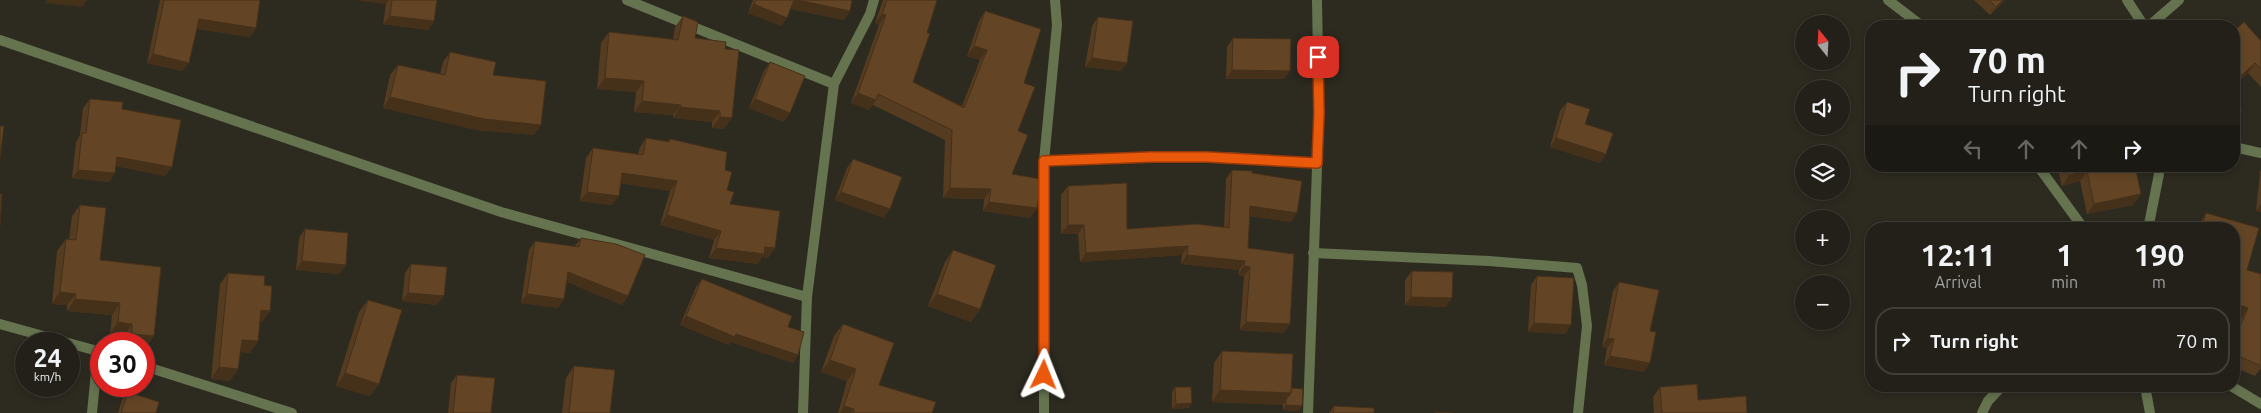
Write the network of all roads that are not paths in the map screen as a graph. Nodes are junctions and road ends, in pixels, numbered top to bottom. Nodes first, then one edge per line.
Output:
1 (627, 0) edge
2 (874, 0) edge
3 (1055, 0) edge
4 (1317, 0) edge
5 (1888, 0) edge
6 (2127, 0) edge
7 (2179, 0) edge
8 (1914, 20) edge
9 (2140, 20) edge
10 (2156, 20) edge
11 (0, 40) edge
12 (834, 84) junction
13 (2240, 149) edge
14 (2261, 153) edge
15 (1044, 161) junction
16 (1317, 163) junction
17 (2042, 172) edge
18 (2159, 172) edge
19 (2079, 222) edge
20 (2149, 222) edge
21 (1313, 253) junction
22 (807, 298) junction
23 (0, 324) edge
24 (90, 349) edge
25 (155, 369) edge
26 (1996, 392) edge
27 (2146, 392) edge
28 (2240, 392) edge
29 (94, 397) edge
30 (2261, 404) edge
31 (92, 413) edge
32 (292, 413) edge
33 (803, 413) edge
34 (1044, 413) edge
35 (1308, 413) edge
36 (1578, 413) edge
37 (1982, 413) edge
38 (2150, 413) edge

1 - 12 street
2 - 12 street
3 - 15 street
4 - 16 street
5 - 8 street
6 - 9 street
7 - 10 street
11 - 22 street
12 - 22 street
13 - 14 street
15 - 16 street
15 - 34 street
16 - 21 street
17 - 19 street
18 - 20 street
21 - 35 street
21 - 36 street
22 - 33 street
23 - 24 street
25 - 32 street
26 - 37 street
27 - 38 street
28 - 30 street
29 - 31 street

